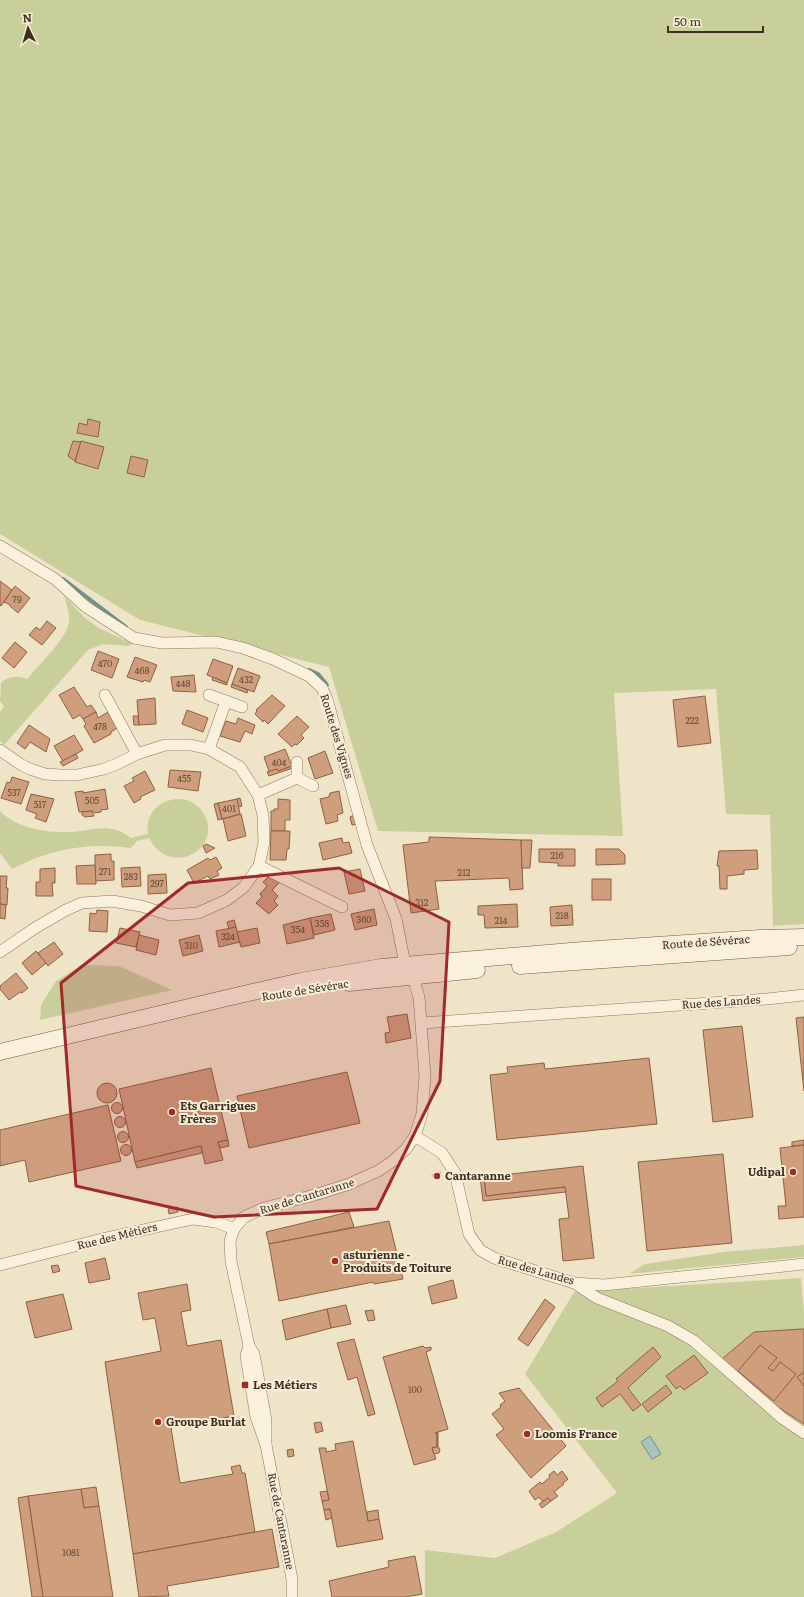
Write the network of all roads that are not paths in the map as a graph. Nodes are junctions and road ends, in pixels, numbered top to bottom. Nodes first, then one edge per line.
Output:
1 (0, 546) edge
2 (105, 695) dead end
3 (209, 695) dead end
4 (226, 701) junction
5 (242, 706) dead end
6 (209, 749) junction
7 (0, 750) edge
8 (137, 754) junction
9 (297, 762) dead end
10 (297, 778) junction
11 (313, 786) dead end
12 (258, 795) junction
13 (259, 866) junction
14 (342, 907) dead end
15 (804, 938) edge
16 (737, 944) dead end
17 (804, 946) edge
18 (0, 952) edge
19 (612, 954) junction
20 (410, 970) junction
21 (804, 995) edge
22 (422, 1023) junction
23 (0, 1052) edge
24 (0, 1058) edge
25 (415, 1136) junction
26 (234, 1229) junction
27 (804, 1264) edge
28 (0, 1265) edge
29 (574, 1283) junction
30 (804, 1432) edge
31 (292, 1597) edge

1 - 20 street, Route des Vignes
2 - 8 street
3 - 4 street
4 - 5 street
4 - 6 street
6 - 8 street
6 - 12 street
7 - 8 street
9 - 10 street
10 - 11 street
10 - 12 street
12 - 13 street
13 - 14 street
13 - 18 street
15 - 19 main road, Route de Sévérac
16 - 19 main road, Route de Sévérac
17 - 19 main road, Route de Sévérac
19 - 20 main road, Route de Sévérac
20 - 22 street, Rue de Cantaranne
20 - 23 main road, Route de Sévérac
20 - 24 main road, Route de Sévérac
21 - 22 street, Rue des Landes
22 - 25 street, Rue de Cantaranne
25 - 26 street, Rue de Cantaranne
25 - 29 street, Rue des Landes
26 - 28 street, Rue des Métiers
26 - 31 street, Rue de Cantaranne
27 - 29 street, Rue des Landes
29 - 30 street

